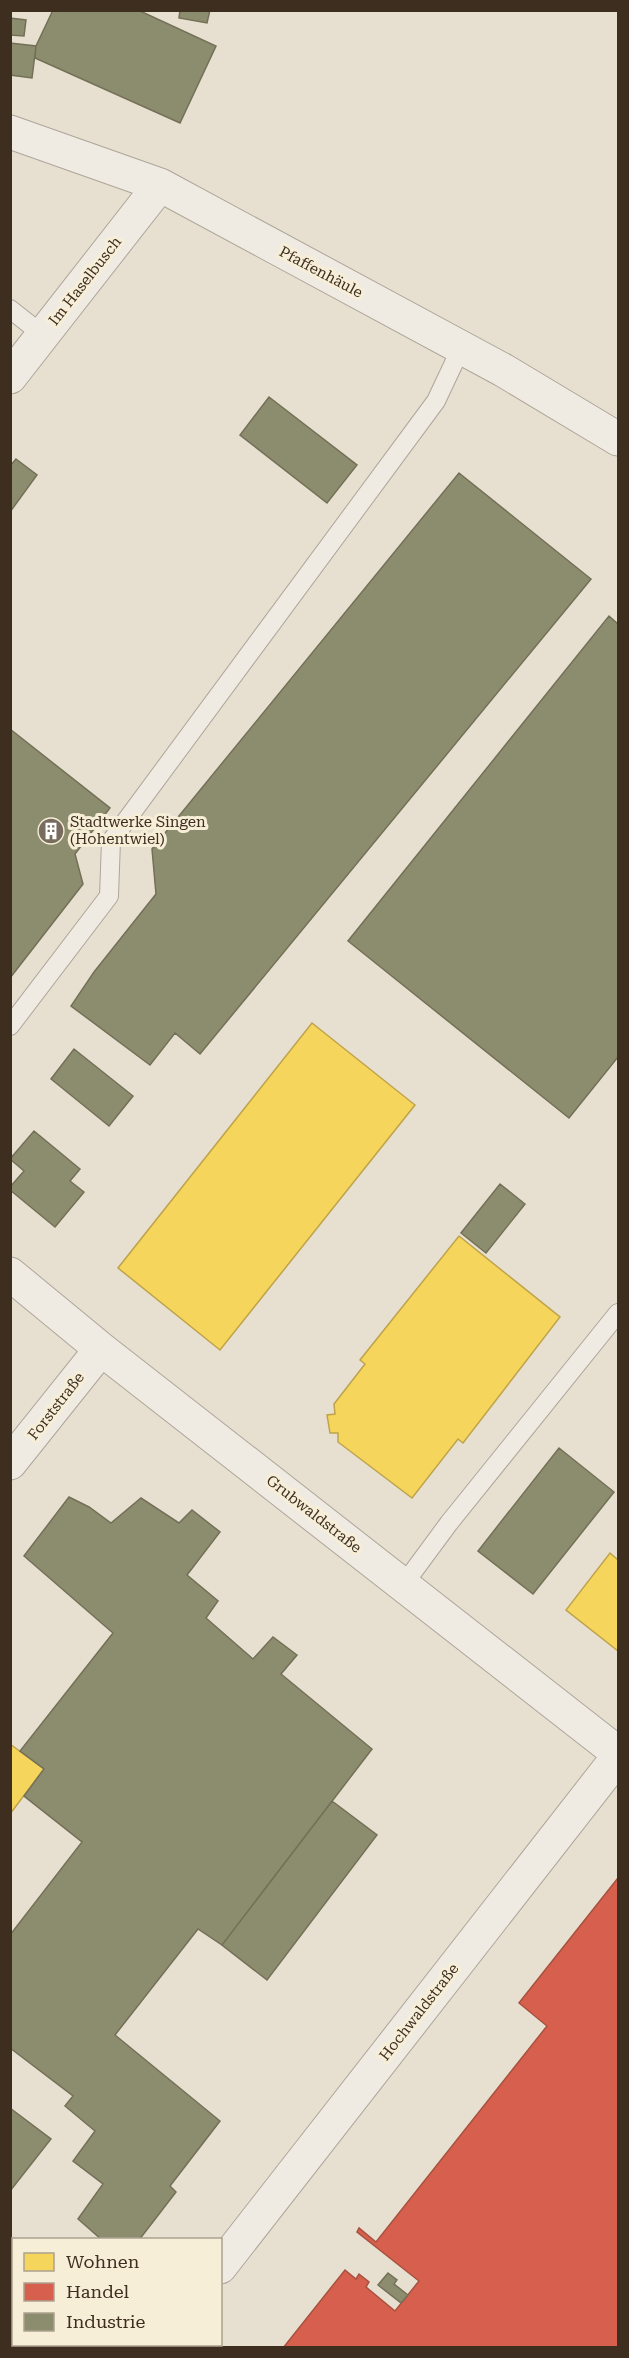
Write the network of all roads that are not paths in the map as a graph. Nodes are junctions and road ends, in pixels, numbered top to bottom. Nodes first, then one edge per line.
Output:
1 (10, 132) edge
2 (160, 185) junction
3 (10, 309) edge
4 (43, 335) junction
5 (461, 348) junction
6 (10, 377) edge
7 (618, 440) edge
8 (10, 1026) edge
9 (10, 1274) edge
10 (618, 1313) edge
11 (101, 1349) junction
12 (10, 1463) edge
13 (404, 1584) junction
14 (616, 1748) edge
15 (222, 2264) edge

1 - 2 street, Pfaffenhäule
2 - 4 street, Im Haselbusch
2 - 5 street, Pfaffenhäule
3 - 4 lane
4 - 6 street, Im Haselbusch
5 - 7 street, Pfaffenhäule
5 - 8 lane
9 - 11 street, Grubwaldstraße
10 - 13 lane
11 - 12 street, Forststraße
11 - 13 street, Grubwaldstraße
13 - 14 street, Grubwaldstraße
14 - 15 street, Hochwaldstraße

